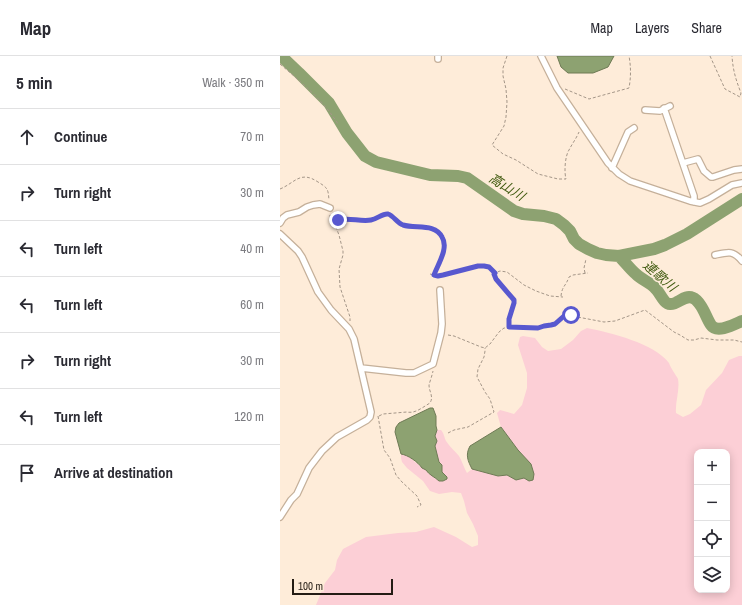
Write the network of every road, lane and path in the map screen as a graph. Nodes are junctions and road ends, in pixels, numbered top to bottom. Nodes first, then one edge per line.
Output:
1 (506, 56) edge
2 (541, 56) edge
3 (629, 56) edge
4 (710, 56) edge
5 (732, 56) edge
6 (280, 64) edge
7 (557, 88) junction
8 (670, 106) dead end
9 (664, 108) junction
10 (646, 110) dead end
11 (338, 124) dead end
12 (582, 125) junction
13 (634, 128) dead end
14 (683, 163) junction
15 (612, 168) junction
16 (742, 169) edge
17 (742, 183) edge
18 (280, 189) edge
19 (694, 202) junction
20 (330, 208) junction
21 (334, 221) junction
22 (280, 222) edge
23 (280, 234) edge
24 (715, 255) dead end
25 (586, 259) dead end
26 (742, 261) edge
27 (495, 273) junction
28 (588, 273) dead end
29 (430, 274) dead end
30 (585, 274) junction
31 (434, 275) junction
32 (440, 290) dead end
33 (561, 297) junction
34 (563, 297) dead end
35 (509, 327) junction
36 (348, 329) junction
37 (441, 334) junction
38 (742, 342) edge
39 (484, 348) junction
40 (433, 364) junction
41 (361, 368) junction
42 (448, 433) dead end
43 (417, 507) dead end
44 (280, 517) edge

1 - 12 path
2 - 7 street
3 - 7 path
4 - 5 path
6 - 11 path
7 - 12 street
8 - 9 street
9 - 10 street
9 - 14 street
12 - 15 street
13 - 15 street
14 - 16 street
14 - 19 street
15 - 19 street
17 - 19 street
18 - 20 path
20 - 21 path
20 - 22 street
21 - 31 path
21 - 36 path
23 - 36 street
24 - 26 street
25 - 30 path
27 - 31 path
27 - 33 path
27 - 35 path
28 - 30 path
29 - 31 path
30 - 33 path
32 - 37 street
33 - 34 path
35 - 38 path
35 - 39 path
36 - 41 street
37 - 39 path
37 - 40 street
39 - 42 path
40 - 41 street
40 - 43 path
41 - 44 street

